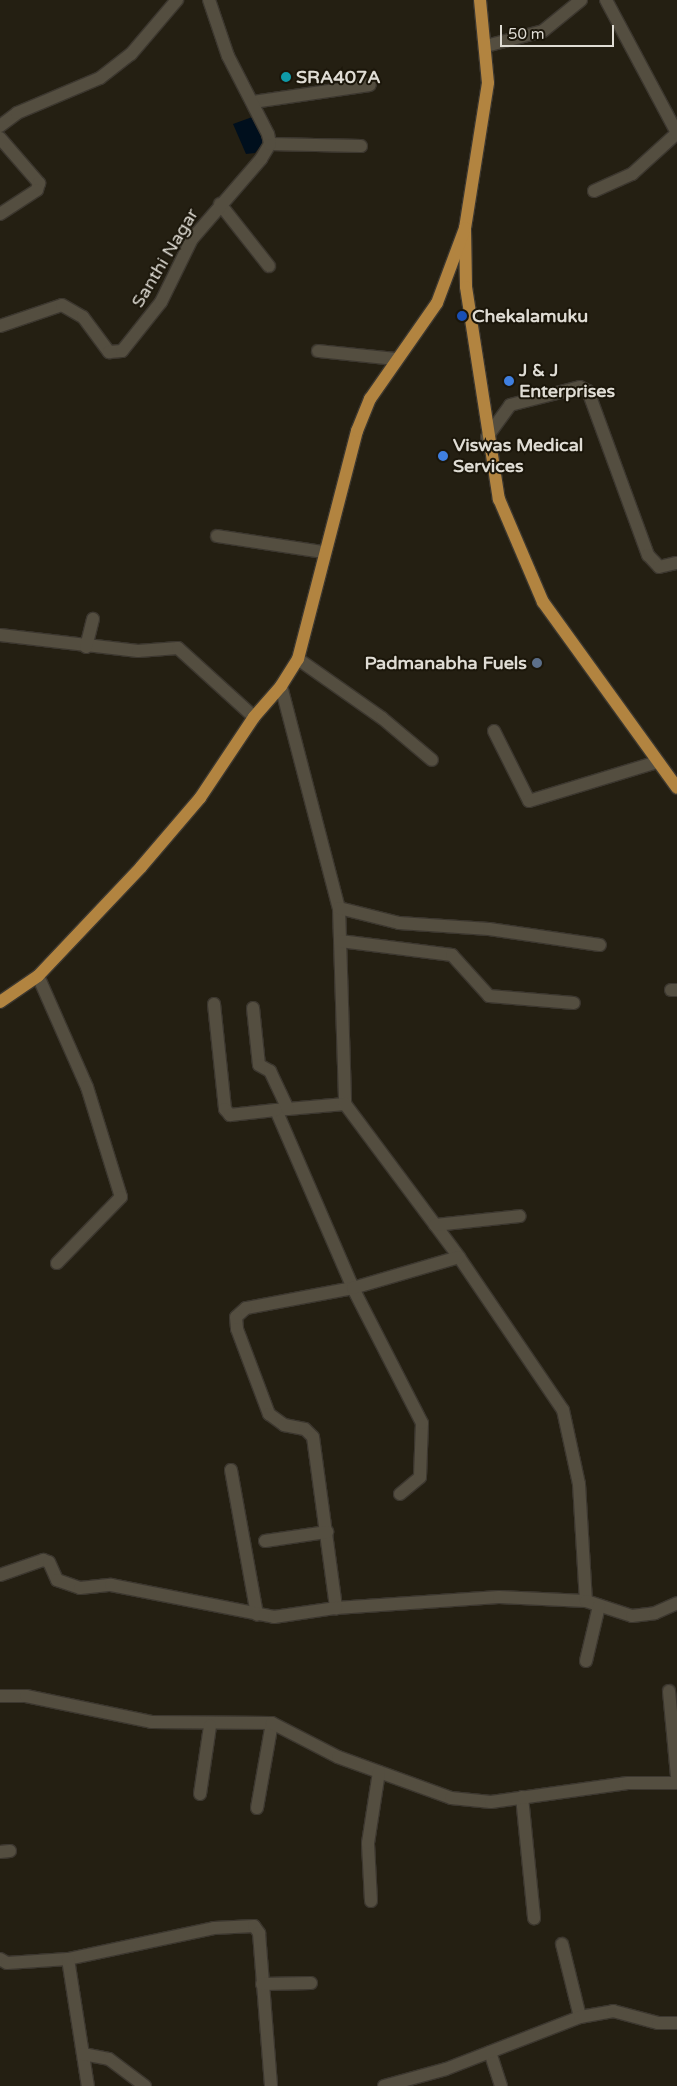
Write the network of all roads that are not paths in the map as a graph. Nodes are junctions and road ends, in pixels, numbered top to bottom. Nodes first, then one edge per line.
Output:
1 (177, 0) edge
2 (209, 0) edge
3 (480, 0) edge
4 (581, 0) edge
5 (606, 0) edge
6 (486, 46) junction
7 (370, 85) dead end
8 (253, 102) junction
9 (0, 126) edge
10 (0, 138) edge
11 (270, 144) junction
12 (361, 146) dead end
13 (594, 191) dead end
14 (220, 204) junction
15 (0, 214) edge
16 (465, 228) junction
17 (269, 266) dead end
18 (0, 326) edge
19 (318, 351) dead end
20 (395, 359) junction
21 (487, 437) junction
22 (217, 536) dead end
23 (322, 552) junction
24 (677, 563) edge
25 (93, 619) dead end
26 (0, 635) edge
27 (86, 647) junction
28 (298, 659) junction
29 (281, 686) junction
30 (254, 717) junction
31 (494, 731) dead end
32 (432, 760) dead end
33 (656, 762) junction
34 (676, 787) edge
35 (339, 908) junction
36 (340, 942) junction
37 (600, 945) dead end
38 (38, 976) junction
39 (0, 1002) edge
40 (574, 1003) dead end
41 (214, 1004) dead end
42 (253, 1008) dead end
43 (345, 1104) junction
44 (282, 1110) junction
45 (520, 1216) dead end
46 (435, 1225) junction
47 (459, 1257) junction
48 (57, 1263) dead end
49 (353, 1288) junction
50 (231, 1470) dead end
51 (400, 1494) dead end
52 (328, 1532) junction
53 (265, 1541) dead end
54 (0, 1575) edge
55 (586, 1600) junction
56 (677, 1603) edge
57 (599, 1606) junction
58 (336, 1608) junction
59 (257, 1615) junction
60 (586, 1661) dead end
61 (669, 1691) dead end
62 (0, 1696) edge
63 (272, 1723) junction
64 (210, 1726) junction
65 (379, 1772) junction
66 (677, 1776) edge
67 (677, 1783) edge
68 (200, 1794) dead end
69 (522, 1797) junction
70 (257, 1808) dead end
71 (371, 1901) dead end
72 (534, 1918) dead end
73 (562, 1944) dead end
74 (0, 1959) edge
75 (68, 1959) junction
76 (262, 1984) junction
77 (311, 1984) dead end
78 (580, 2017) junction
79 (677, 2023) edge
80 (490, 2052) junction
81 (83, 2054) junction
82 (88, 2086) edge
83 (145, 2086) edge
84 (271, 2086) edge
85 (384, 2086) edge
86 (501, 2086) edge

1 - 9 street
2 - 8 street
3 - 6 main road
4 - 6 street
5 - 13 street
6 - 16 main road
7 - 8 street
8 - 11 street
10 - 15 street
11 - 12 street
11 - 14 street, Santhi Nagar
14 - 17 street
14 - 18 street, Santhi Nagar
16 - 20 main road
16 - 21 main road
19 - 20 street
20 - 23 main road
21 - 24 street
21 - 33 main road
22 - 23 street
23 - 28 main road
25 - 27 street
26 - 27 street
27 - 30 street
28 - 29 main road
28 - 32 street
29 - 30 main road
29 - 35 street
30 - 38 main road
31 - 33 street
33 - 34 main road
35 - 36 street
35 - 37 street
36 - 40 street
36 - 43 street
38 - 39 main road
38 - 48 street
41 - 44 street
42 - 44 street
43 - 44 street
43 - 46 street
44 - 49 street
45 - 46 street
46 - 47 street
47 - 49 street
47 - 55 street
49 - 51 street
49 - 52 street
50 - 59 street
52 - 53 street
52 - 58 street
54 - 59 street
55 - 57 street
55 - 58 street
56 - 57 street
57 - 60 street
58 - 59 street
61 - 66 street
62 - 64 street
63 - 64 street
63 - 65 street
63 - 70 street
64 - 68 street
65 - 69 street
65 - 71 street
67 - 69 street
69 - 72 street
73 - 78 street
74 - 75 street
75 - 76 street
75 - 81 street
76 - 77 street
76 - 84 street
78 - 79 street
78 - 80 street
80 - 85 street
80 - 86 street
81 - 82 street
81 - 83 street

